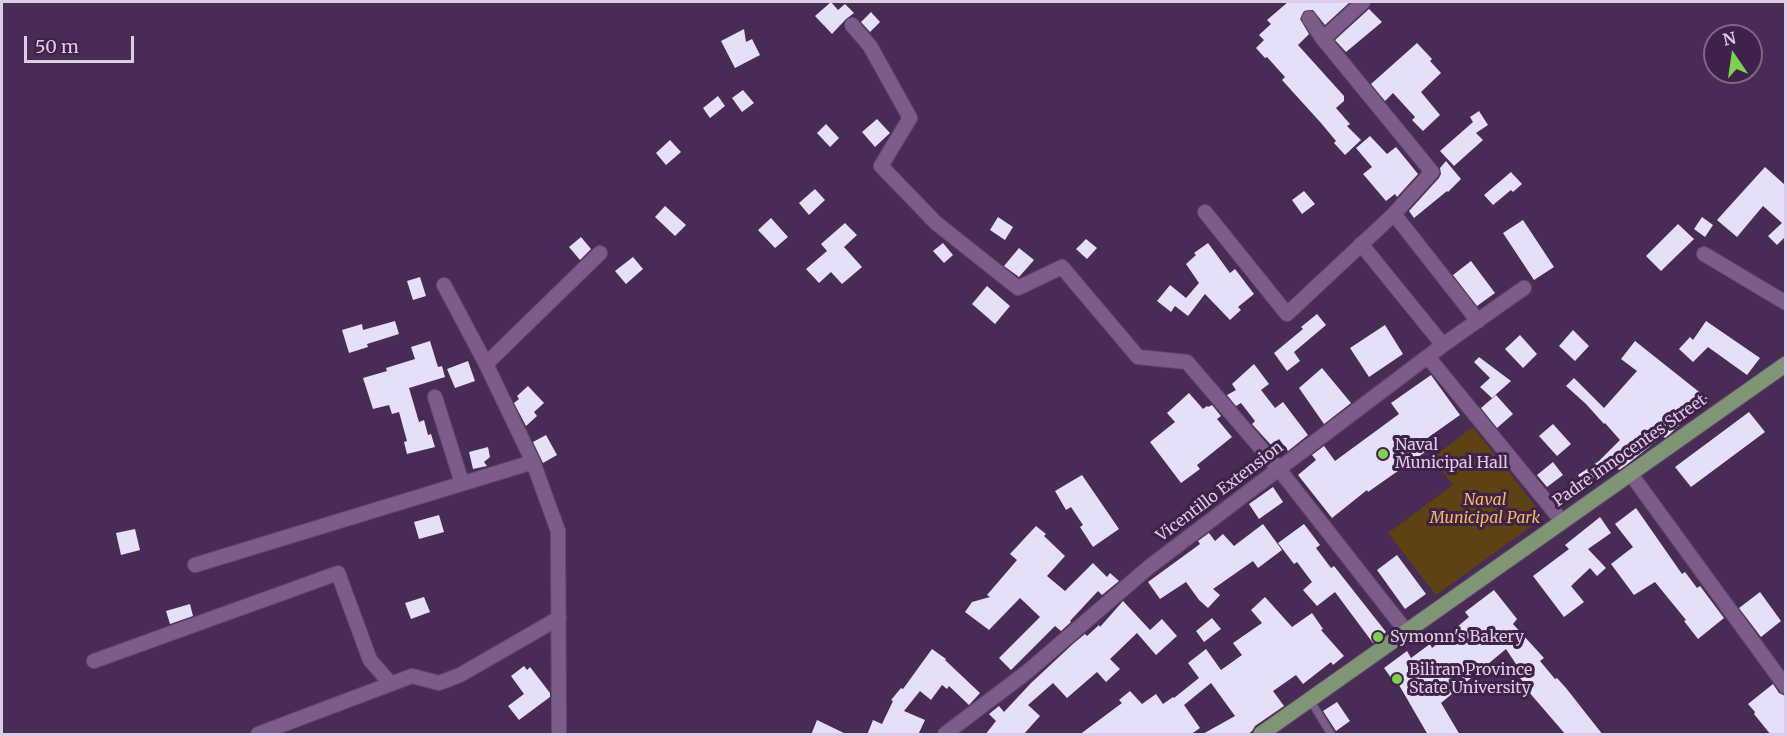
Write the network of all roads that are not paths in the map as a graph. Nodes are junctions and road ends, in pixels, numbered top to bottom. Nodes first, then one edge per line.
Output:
1 (1363, 2) edge
2 (1309, 18) dead end
3 (852, 25) dead end
4 (1323, 39) junction
5 (1205, 212) dead end
6 (1394, 214) junction
7 (1361, 244) junction
8 (600, 253) dead end
9 (1704, 254) dead end
10 (444, 285) dead end
11 (1524, 288) dead end
12 (1785, 303) edge
13 (1478, 321) junction
14 (1443, 345) junction
15 (1428, 357) junction
16 (486, 364) junction
17 (1785, 364) edge
18 (435, 397) dead end
19 (533, 462) junction
20 (1278, 468) junction
21 (1630, 473) junction
22 (462, 483) junction
23 (1562, 521) junction
24 (195, 565) dead end
25 (559, 618) junction
26 (1406, 631) junction
27 (94, 661) dead end
28 (391, 684) junction
29 (1785, 687) edge
30 (1310, 700) junction
31 (258, 735) edge
32 (559, 735) edge
33 (945, 735) edge
34 (1261, 735) edge
35 (1331, 735) edge

1 - 4 street
2 - 4 street
3 - 20 street
4 - 6 street
5 - 7 street
6 - 7 street
6 - 13 street
7 - 14 street
8 - 16 street
9 - 12 street
10 - 16 street
11 - 13 street, Vicentillo Extension
13 - 14 street, Vicentillo Extension
14 - 15 street, Vicentillo Extension
15 - 20 street, Vicentillo Extension
15 - 23 street
16 - 19 street
17 - 21 main road, Padre Innocentes Street
18 - 22 street
19 - 22 street
19 - 25 street
20 - 26 street
20 - 33 street, Vicentillo Extension
21 - 23 main road, Padre Innocentes Street
21 - 29 street
22 - 24 street
23 - 26 main road, Padre Innocentes Street
25 - 28 street
25 - 32 street
26 - 30 main road, Padre Innocentes Street
27 - 28 street
28 - 31 street
30 - 34 main road, Padre Innocentes Street
30 - 35 lane

